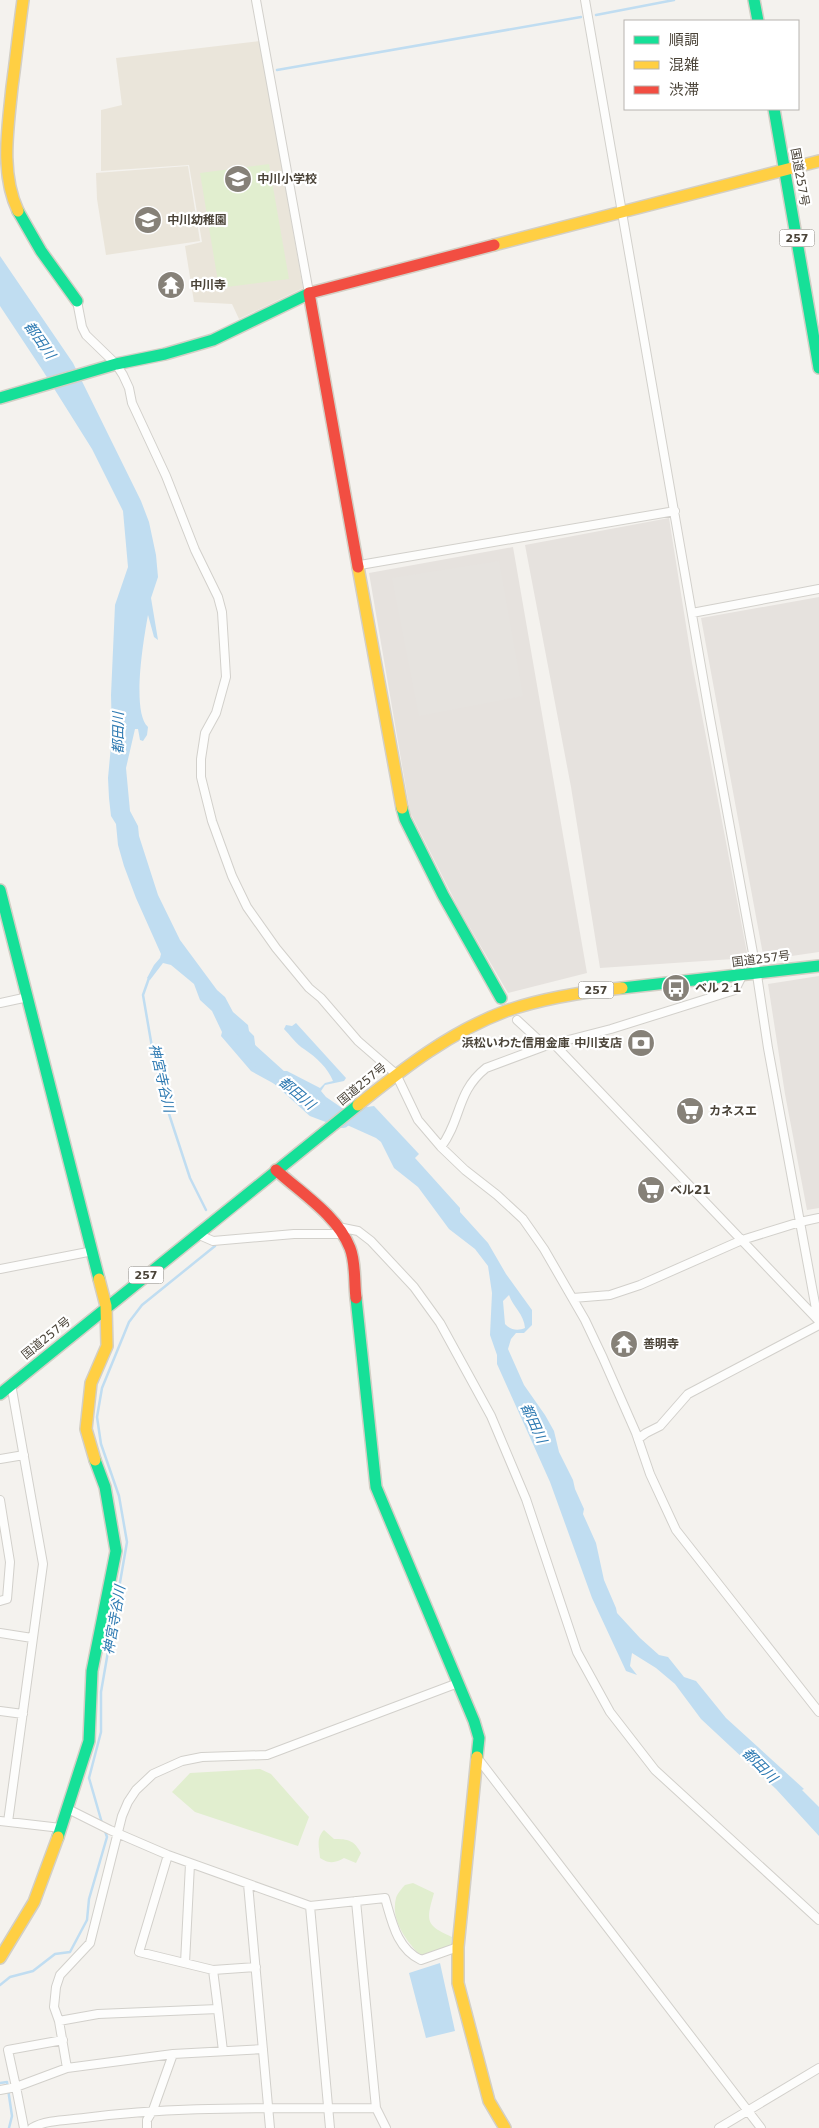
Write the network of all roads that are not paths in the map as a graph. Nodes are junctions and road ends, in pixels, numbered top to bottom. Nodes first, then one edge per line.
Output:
1 (23, 0) edge
2 (256, 0) edge
3 (585, 0) edge
4 (754, 0) edge
5 (758, 20) edge
6 (774, 110) edge
7 (819, 161) edge
8 (785, 168) junction
9 (623, 213) junction
10 (309, 293) junction
11 (77, 301) joint
12 (111, 366) junction
13 (819, 368) edge
14 (0, 398) edge
15 (675, 511) junction
16 (360, 565) junction
17 (819, 589) edge
18 (692, 613) junction
19 (0, 890) edge
20 (819, 966) edge
21 (757, 974) junction
22 (742, 976) junction
23 (28, 997) junction
24 (501, 998) dead end
25 (0, 1003) edge
26 (517, 1020) dead end
27 (554, 1044) junction
28 (545, 1046) junction
29 (394, 1076) junction
30 (441, 1147) junction
31 (276, 1170) junction
32 (819, 1218) edge
33 (800, 1222) junction
34 (340, 1231) junction
35 (197, 1234) junction
36 (742, 1240) junction
37 (93, 1250) junction
38 (0, 1269) edge
39 (573, 1298) junction
40 (106, 1306) junction
41 (819, 1322) edge
42 (11, 1384) junction
43 (0, 1394) edge
44 (638, 1439) junction
45 (24, 1454) junction
46 (0, 1459) edge
47 (0, 1500) edge
48 (0, 1601) edge
49 (0, 1633) edge
50 (32, 1638) junction
51 (458, 1683) junction
52 (0, 1711) edge
53 (819, 1712) edge
54 (23, 1714) junction
55 (476, 1756) junction
56 (68, 1809) junction
57 (4, 1821) edge
58 (61, 1828) junction
59 (118, 1834) junction
60 (168, 1856) junction
61 (190, 1864) junction
62 (248, 1884) junction
63 (356, 1901) junction
64 (310, 1906) junction
65 (819, 1920) edge
66 (458, 1947) junction
67 (0, 1958) edge
68 (185, 1963) junction
69 (256, 1967) junction
70 (212, 1970) junction
71 (218, 2010) junction
72 (59, 2021) junction
73 (63, 2040) junction
74 (263, 2049) junction
75 (223, 2051) junction
76 (173, 2054) junction
77 (67, 2068) junction
78 (819, 2068) edge
79 (15, 2088) junction
80 (1, 2090) edge
81 (376, 2108) junction
82 (268, 2109) junction
83 (328, 2109) junction
84 (153, 2110) junction
85 (748, 2110) junction
86 (502, 2127) edge
87 (24, 2128) edge
88 (32, 2128) edge
89 (147, 2128) edge
90 (270, 2128) edge
91 (330, 2128) edge
92 (386, 2128) edge
93 (719, 2128) edge
94 (761, 2128) edge

1 - 11 main road
2 - 10 street
3 - 9 street
4 - 5 main road
6 - 8 main road, 国道257号 / 257
7 - 8 main road
8 - 9 main road
8 - 13 main road, 国道257号 / 257
9 - 10 main road
9 - 15 street
10 - 12 main road
10 - 16 main road
11 - 12 street
12 - 14 main road
12 - 29 street
15 - 16 street
15 - 18 street
16 - 24 main road
17 - 18 street
18 - 21 street
19 - 23 main road
20 - 21 main road, 国道257号 / 257
21 - 22 main road, 国道257号 / 257
21 - 33 street
22 - 27 street
22 - 29 main road, 国道257号 / 257
23 - 25 street
23 - 37 main road
26 - 28 street
27 - 28 street
27 - 36 street
28 - 30 street
29 - 30 street
29 - 31 main road, 国道257号 / 257
30 - 39 street
31 - 34 main road
31 - 35 main road, 国道257号 / 257
32 - 33 street
33 - 36 street
33 - 41 street
34 - 35 street
34 - 51 main road
34 - 65 street
35 - 40 main road, 国道257号 / 257
36 - 39 street
36 - 41 street
37 - 38 street
37 - 40 main road
39 - 44 street
40 - 42 main road, 国道257号 / 257
40 - 56 main road
41 - 44 street
42 - 43 main road, 国道257号 / 257
42 - 45 street
44 - 53 street
45 - 46 street
45 - 50 street
47 - 48 street
49 - 50 street
50 - 54 street
51 - 55 main road
51 - 59 street
52 - 54 street
54 - 57 street
55 - 66 main road
55 - 85 street
56 - 58 main road
56 - 59 street
57 - 58 street
58 - 67 main road
59 - 60 street
59 - 72 street
60 - 61 street
60 - 68 street
61 - 62 street
61 - 68 street
62 - 64 street
62 - 69 street
63 - 64 street
63 - 66 street
63 - 81 street
64 - 83 street
66 - 86 main road
68 - 70 street
69 - 70 street
69 - 74 street
70 - 71 street
71 - 72 street
71 - 75 street
72 - 73 street
73 - 77 street
73 - 79 street
74 - 75 street
74 - 82 street
75 - 76 street
76 - 77 street
76 - 84 street
77 - 79 street
78 - 85 street
79 - 80 street
79 - 87 street
81 - 83 street
81 - 92 street
82 - 83 street
82 - 84 street
82 - 90 street
83 - 91 street
84 - 88 street
84 - 89 street
85 - 93 street
85 - 94 street

